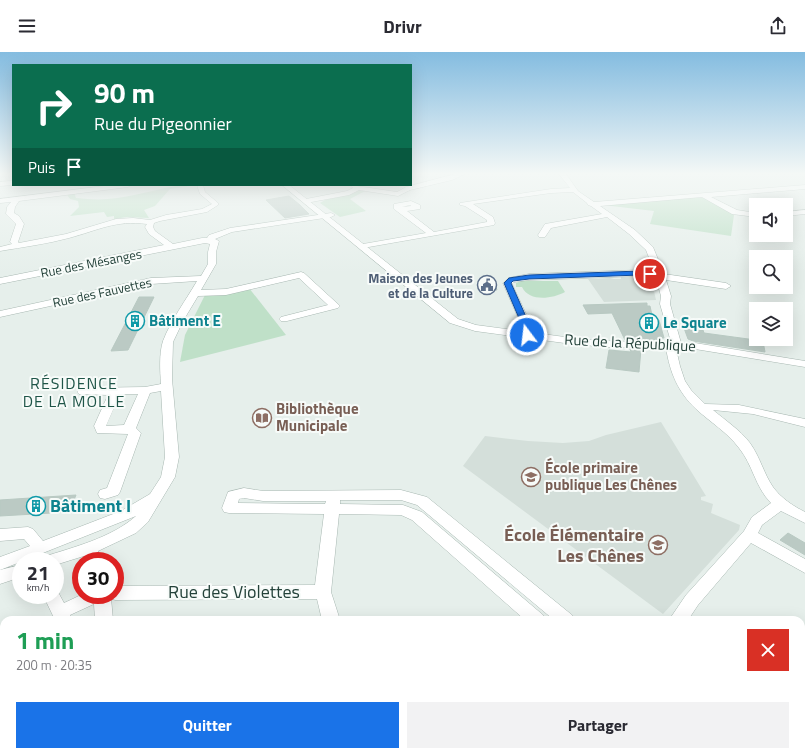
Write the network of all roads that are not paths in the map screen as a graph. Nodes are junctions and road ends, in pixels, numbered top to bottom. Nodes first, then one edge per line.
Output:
1 (12, 207) edge
2 (212, 207) edge
3 (318, 207) edge
4 (459, 207) edge
5 (472, 207) edge
6 (594, 207) edge
7 (723, 207) edge
8 (402, 210) dead end
9 (805, 212) edge
10 (793, 213) edge
11 (749, 214) edge
12 (607, 215) junction
13 (327, 216) junction
14 (151, 222) junction
15 (484, 225) junction
16 (432, 234) junction
17 (542, 235) dead end
18 (212, 244) junction
19 (17, 245) junction
20 (363, 246) junction
21 (172, 247) junction
22 (0, 249) edge
23 (660, 276) junction
24 (205, 278) junction
25 (0, 281) edge
26 (726, 286) dead end
27 (195, 293) junction
28 (0, 314) edge
29 (284, 319) dead end
30 (527, 335) junction
31 (674, 345) junction
32 (805, 364) edge
33 (167, 387) junction
34 (144, 390) junction
35 (116, 391) junction
36 (83, 392) dead end
37 (701, 408) junction
38 (805, 423) edge
39 (129, 429) junction
40 (105, 494) dead end
41 (156, 497) junction
42 (333, 502) junction
43 (782, 505) junction
44 (805, 518) edge
45 (0, 534) edge
46 (749, 534) junction
47 (69, 538) junction
48 (37, 552) edge
49 (42, 552) edge
50 (88, 552) edge
51 (94, 552) edge
52 (12, 561) edge
53 (0, 564) edge
54 (805, 567) edge
55 (508, 572) junction
56 (12, 574) edge
57 (0, 577) edge
58 (494, 582) junction
59 (124, 592) edge
60 (323, 592) junction
61 (56, 604) edge
62 (82, 604) edge
63 (103, 604) edge
64 (62, 616) edge
65 (104, 616) edge
66 (330, 616) edge
67 (532, 616) edge
68 (561, 616) edge
69 (681, 616) edge

1 - 19 street
2 - 14 street
3 - 13 street, Rue de la République
4 - 15 street
5 - 15 street
6 - 12 street
7 - 11 street
8 - 16 street
9 - 10 street
12 - 17 street
12 - 23 street
13 - 18 street, Rue des Mésanges
13 - 20 street, Rue de la République
14 - 19 street
14 - 21 street
15 - 16 street
16 - 20 street
18 - 21 street, Rue des Mésanges
18 - 24 street
19 - 22 street
20 - 30 street, Rue de la République
21 - 25 street, Rue des Mésanges
23 - 26 street
23 - 30 street
23 - 31 street
24 - 27 street
24 - 28 street, Rue des Fauvettes
27 - 29 street
27 - 33 street
30 - 31 street, Rue de la République
31 - 32 street, Rue de la République
31 - 37 street
33 - 34 street
33 - 41 street
34 - 35 street
34 - 39 street
35 - 36 street
35 - 39 street
37 - 38 street
37 - 43 street
39 - 40 street
41 - 47 street
41 - 51 street
42 - 42 street
42 - 55 street
42 - 58 street
42 - 60 street
43 - 44 street
43 - 46 street
45 - 48 street
46 - 54 street
46 - 69 street
47 - 49 street
47 - 50 street
52 - 53 street
55 - 58 street
55 - 68 street
56 - 57 street
58 - 67 street
59 - 60 street, Rue des Violettes
60 - 66 street
61 - 64 street
62 - 64 street
63 - 65 street

